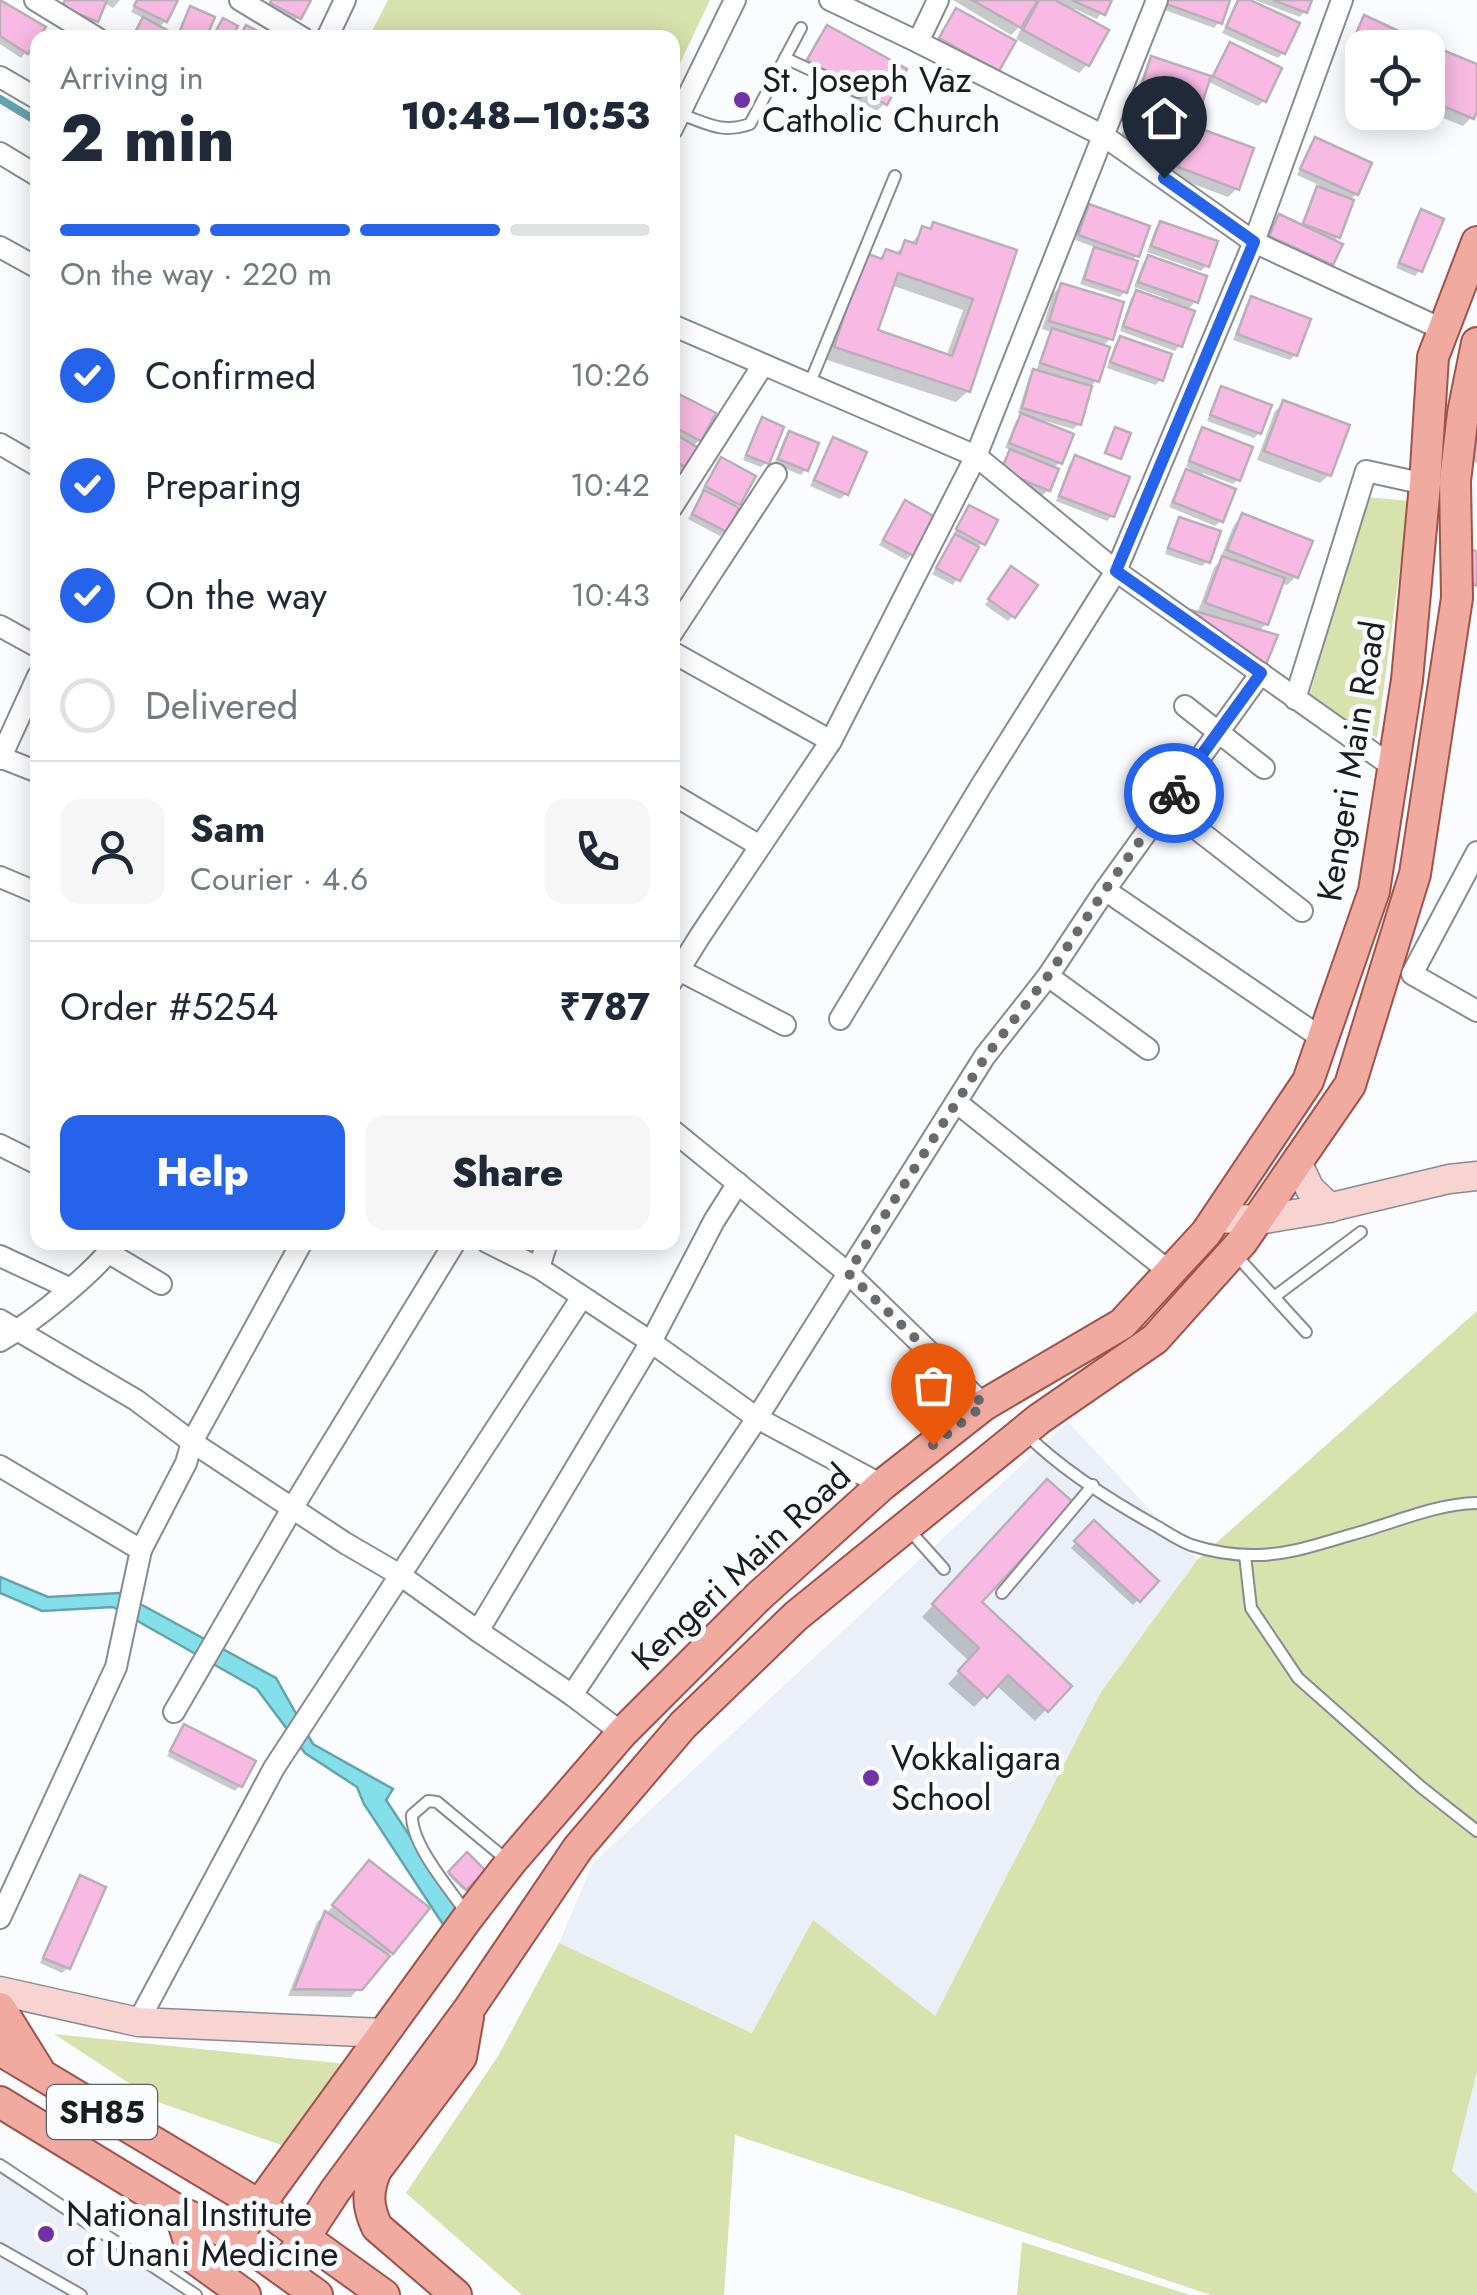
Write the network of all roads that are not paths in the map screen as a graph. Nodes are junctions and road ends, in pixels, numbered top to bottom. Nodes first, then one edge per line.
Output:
1 (35, 0) edge
2 (240, 0) edge
3 (345, 0) edge
4 (735, 0) edge
5 (830, 0) edge
6 (938, 0) edge
7 (1156, 0) edge
8 (1342, 0) edge
9 (802, 28) dead end
10 (84, 30) edge
11 (290, 30) edge
12 (331, 30) edge
13 (918, 42) junction
14 (785, 58) junction
15 (0, 77) edge
16 (858, 92) dead end
17 (30, 95) edge
18 (680, 113) edge
19 (680, 122) edge
20 (1104, 136) junction
21 (0, 153) edge
22 (30, 171) edge
23 (895, 176) dead end
24 (1254, 242) junction
25 (1477, 242) edge
26 (0, 247) edge
27 (30, 264) edge
28 (680, 329) edge
29 (1444, 330) junction
30 (1477, 343) edge
31 (763, 365) junction
32 (810, 385) junction
33 (0, 444) edge
34 (976, 456) junction
35 (30, 461) edge
36 (776, 474) dead end
37 (1425, 484) junction
38 (680, 495) edge
39 (1116, 571) junction
40 (680, 621) edge
41 (0, 626) edge
42 (30, 643) edge
43 (680, 656) edge
44 (1261, 673) junction
45 (30, 693) edge
46 (1294, 699) junction
47 (1185, 706) dead end
48 (1218, 732) junction
49 (831, 741) junction
50 (0, 758) edge
51 (1264, 768) dead end
52 (1393, 768) junction
53 (30, 769) edge
54 (680, 799) edge
55 (1166, 805) junction
56 (760, 846) junction
57 (1475, 860) edge
58 (0, 877) edge
59 (30, 890) edge
60 (1105, 890) junction
61 (1302, 911) dead end
62 (680, 970) edge
63 (1399, 972) junction
64 (1048, 976) junction
65 (680, 978) edge
66 (1477, 1011) edge
67 (840, 1019) dead end
68 (785, 1026) dead end
69 (1323, 1039) junction
70 (1148, 1049) dead end
71 (956, 1102) junction
72 (680, 1136) edge
73 (0, 1146) edge
74 (30, 1160) edge
75 (1297, 1162) junction
76 (1477, 1176) edge
77 (738, 1183) junction
78 (1330, 1208) junction
79 (1216, 1218) junction
80 (1258, 1220) junction
81 (1362, 1232) dead end
82 (110, 1250) edge
83 (115, 1250) edge
84 (298, 1250) edge
85 (450, 1250) edge
86 (503, 1250) edge
87 (544, 1250) edge
88 (1234, 1252) junction
89 (0, 1256) edge
90 (538, 1268) junction
91 (1170, 1272) junction
92 (848, 1273) junction
93 (161, 1284) dead end
94 (69, 1288) junction
95 (582, 1297) junction
96 (1274, 1297) junction
97 (0, 1320) edge
98 (20, 1330) junction
99 (1306, 1332) dead end
100 (0, 1341) edge
101 (651, 1342) junction
102 (984, 1405) junction
103 (756, 1418) junction
104 (1024, 1432) junction
105 (192, 1442) junction
106 (0, 1466) edge
107 (1093, 1485) junction
108 (882, 1486) junction
109 (1477, 1503) edge
110 (293, 1507) junction
111 (906, 1527) junction
112 (141, 1550) junction
113 (1246, 1555) junction
114 (944, 1569) dead end
115 (400, 1574) junction
116 (1002, 1594) dead end
117 (478, 1631) junction
118 (572, 1694) junction
119 (174, 1712) dead end
120 (622, 1732) junction
121 (1477, 1831) edge
122 (510, 1862) junction
123 (468, 1916) junction
124 (0, 1918) edge
125 (0, 1991) edge
126 (0, 2008) edge
127 (469, 2008) junction
128 (138, 2022) junction
129 (384, 2033) junction
130 (0, 2050) edge
131 (42, 2075) junction
132 (0, 2102) edge
133 (0, 2164) edge
134 (259, 2205) junction
135 (180, 2212) junction
136 (305, 2237) junction
137 (236, 2238) junction
138 (0, 2248) edge
139 (283, 2270) junction
140 (80, 2295) edge
141 (196, 2295) edge
142 (245, 2295) edge
143 (317, 2295) edge
144 (384, 2295) edge
145 (456, 2295) edge

1 - 10 street
2 - 11 street
3 - 12 street
4 - 18 street
5 - 13 street
6 - 13 street
7 - 20 street
8 - 24 street
9 - 14 lane
13 - 20 street
14 - 16 lane
14 - 19 lane
15 - 17 street
20 - 24 street
20 - 34 street
21 - 22 street
23 - 32 lane
24 - 29 street
24 - 39 street
25 - 29 main road, Kengeri Main Road
26 - 27 street
28 - 31 street
29 - 37 main road, Kengeri Main Road
30 - 63 main road, Kengeri Main Road
31 - 32 street
31 - 38 street
32 - 34 street
33 - 35 street
34 - 39 street
34 - 49 street
36 - 40 street
37 - 46 street
37 - 52 main road, Kengeri Main Road
39 - 44 street
39 - 67 street
41 - 42 street
43 - 49 street
44 - 46 street
44 - 48 street
45 - 50 street
46 - 52 street
47 - 48 street
48 - 51 street
48 - 55 street
49 - 56 street
50 - 53 street
52 - 69 main road, Kengeri Main Road
54 - 56 street
55 - 60 street
55 - 61 street
56 - 62 street
57 - 63 street
58 - 59 street
60 - 64 street
60 - 69 street
63 - 66 street
63 - 75 main road, Kengeri Main Road
64 - 70 street
64 - 71 street
65 - 68 street
69 - 79 main road, Kengeri Main Road
71 - 91 street
71 - 92 street
72 - 77 street
73 - 74 street
75 - 78 street
75 - 80 main road, Kengeri Main Road
76 - 78 street
77 - 92 street
77 - 101 street
78 - 80 street
79 - 80 street
79 - 91 main road, Kengeri Main Road
80 - 88 main road, Kengeri Main Road
81 - 96 lane
82 - 94 street
83 - 93 street
84 - 105 street
85 - 110 street
86 - 90 street
87 - 90 street
88 - 96 lane
88 - 104 main road, Kengeri Main Road
89 - 94 street
90 - 95 street
91 - 102 main road, Kengeri Main Road
92 - 102 street
92 - 103 street
94 - 98 street
95 - 101 street
95 - 115 street
96 - 99 lane
97 - 98 street
98 - 100 street
98 - 105 street
101 - 103 street
101 - 117 street
102 - 108 main road, Kengeri Main Road
103 - 108 street
103 - 118 street
104 - 107 lane
104 - 111 main road, Kengeri Main Road
105 - 110 street
105 - 112 street
106 - 112 street
107 - 113 lane
107 - 116 lane
108 - 120 main road, Kengeri Main Road
109 - 113 lane
110 - 115 street
110 - 119 street
111 - 114 lane
111 - 127 main road, Kengeri Main Road
112 - 124 street
113 - 121 lane
115 - 117 street
115 - 128 street
117 - 118 street
118 - 120 street
120 - 122 main road, Kengeri Main Road
122 - 123 main road, Kengeri Main Road
122 - 123 lane
123 - 129 main road, Kengeri Main Road
125 - 128 street
126 - 131 main road
127 - 136 main road, Kengeri Main Road
127 - 145 main road
128 - 129 street
129 - 134 main road, Kengeri Main Road
130 - 131 main road, SH85
131 - 134 main road, SH85
132 - 135 main road, SH85
133 - 141 lane
134 - 136 main road, SH85
134 - 137 main road, Kengeri Main Road
135 - 137 main road, SH85
135 - 142 main road
136 - 139 main road, Kengeri Main Road
136 - 144 main road, SH85
137 - 139 main road, SH85
138 - 140 lane
139 - 143 main road, SH85

